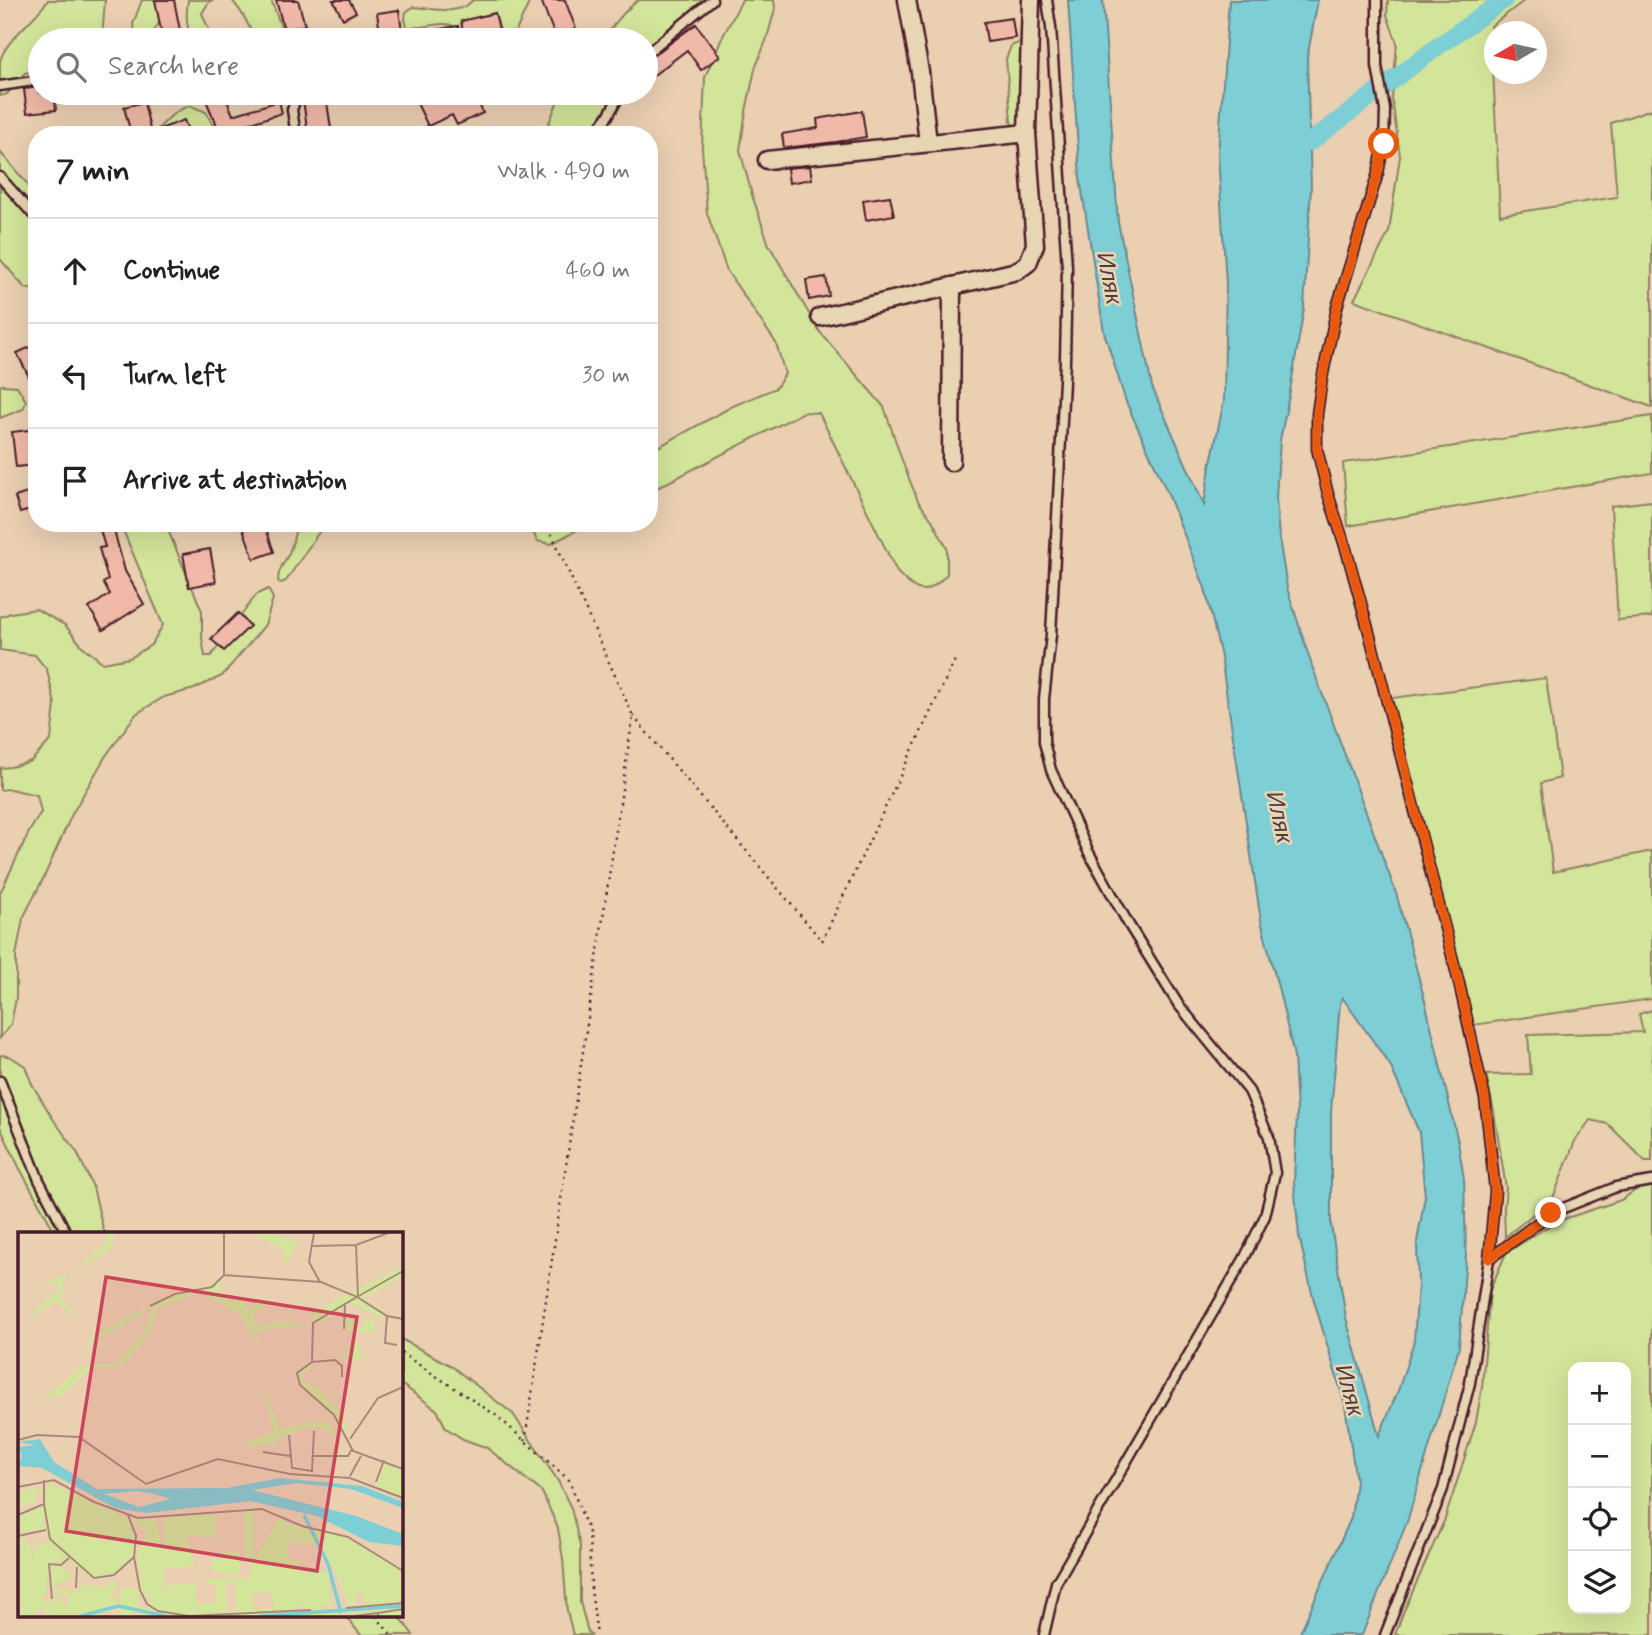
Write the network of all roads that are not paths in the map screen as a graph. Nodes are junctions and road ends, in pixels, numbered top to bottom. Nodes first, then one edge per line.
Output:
1 (712, 0) edge
2 (907, 0) edge
3 (1031, 0) edge
4 (1047, 0) edge
5 (1377, 0) edge
6 (658, 44) edge
7 (28, 82) edge
8 (0, 86) edge
9 (294, 105) edge
10 (614, 105) edge
11 (295, 126) edge
12 (601, 126) edge
13 (1027, 134) junction
14 (928, 143) junction
15 (767, 160) dead end
16 (0, 177) edge
17 (28, 209) edge
18 (952, 286) junction
19 (820, 317) dead end
20 (951, 462) dead end
21 (0, 1081) edge
22 (1652, 1181) edge
23 (66, 1232) edge
24 (1489, 1259) junction
25 (1044, 1635) edge
26 (1385, 1635) edge

1 - 6 lane
2 - 14 street
3 - 13 street
4 - 25 lane
5 - 24 lane
7 - 8 lane
9 - 11 lane
10 - 12 lane
13 - 14 street
13 - 18 street
14 - 15 street
16 - 17 lane
18 - 19 street
18 - 20 street
21 - 23 lane
22 - 24 lane
24 - 26 lane

